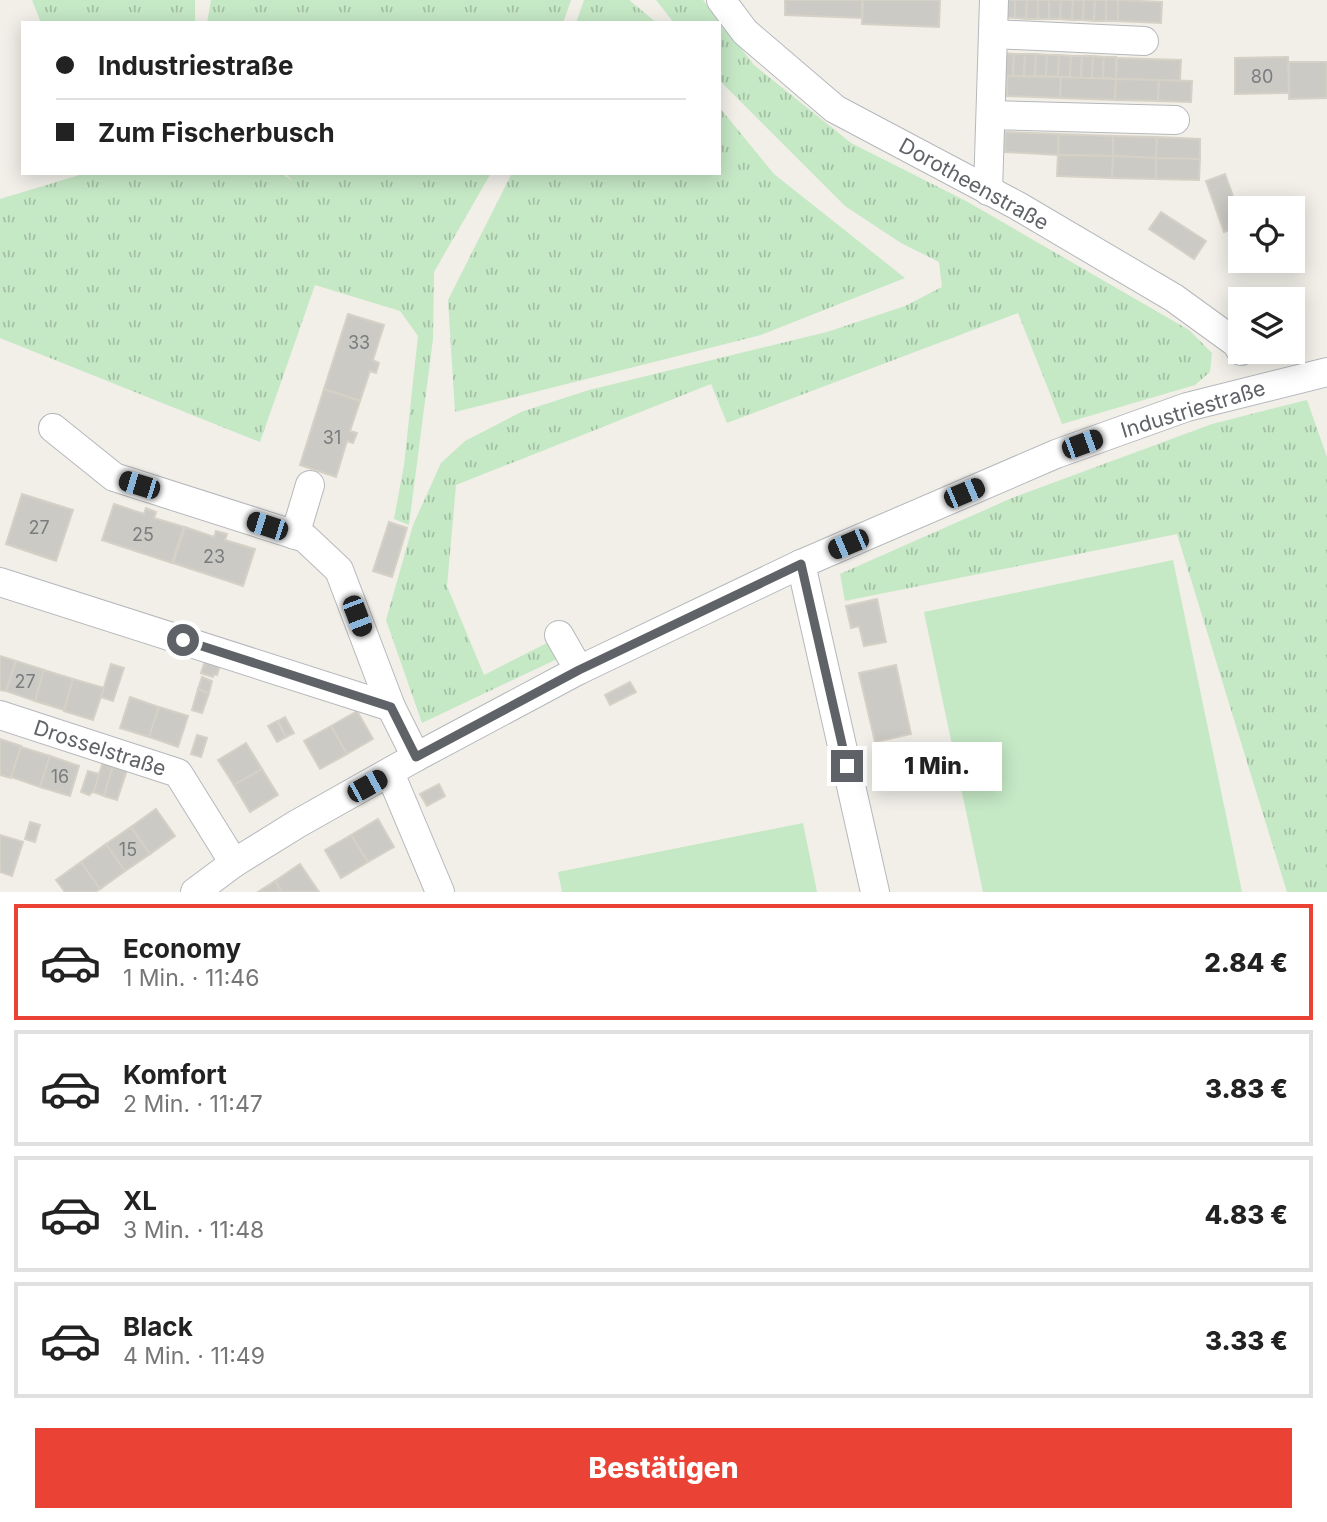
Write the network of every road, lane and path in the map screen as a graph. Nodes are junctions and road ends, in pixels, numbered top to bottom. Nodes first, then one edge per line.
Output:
1 (721, 0) edge
2 (994, 0) edge
3 (993, 34) junction
4 (1144, 41) dead end
5 (991, 115) junction
6 (1175, 120) dead end
7 (988, 191) junction
8 (1228, 337) edge
9 (1249, 364) edge
10 (1327, 372) edge
11 (1263, 388) junction
12 (53, 428) dead end
13 (310, 485) dead end
14 (295, 535) junction
15 (801, 564) junction
16 (0, 582) edge
17 (559, 635) dead end
18 (579, 670) junction
19 (391, 707) junction
20 (0, 715) edge
21 (416, 757) junction
22 (390, 773) junction
23 (234, 863) junction
24 (195, 892) edge
25 (440, 892) edge
26 (875, 892) edge

1 - 7 street, Dorotheenstraße
2 - 3 street
3 - 4 street
3 - 5 street
5 - 6 street
5 - 7 street
7 - 8 street, Dorotheenstraße
9 - 11 street, Dorotheenstraße
10 - 11 street, Industriestraße
11 - 15 street, Industriestraße
12 - 14 street
13 - 14 street
14 - 19 street
15 - 18 street, Industriestraße
15 - 26 street
16 - 19 street
17 - 18 street
18 - 21 street, Industriestraße
19 - 21 street
20 - 23 street, Drosselstraße
21 - 22 street, Industriestraße
22 - 23 street, Industriestraße
22 - 25 street
23 - 24 street, Industriestraße

